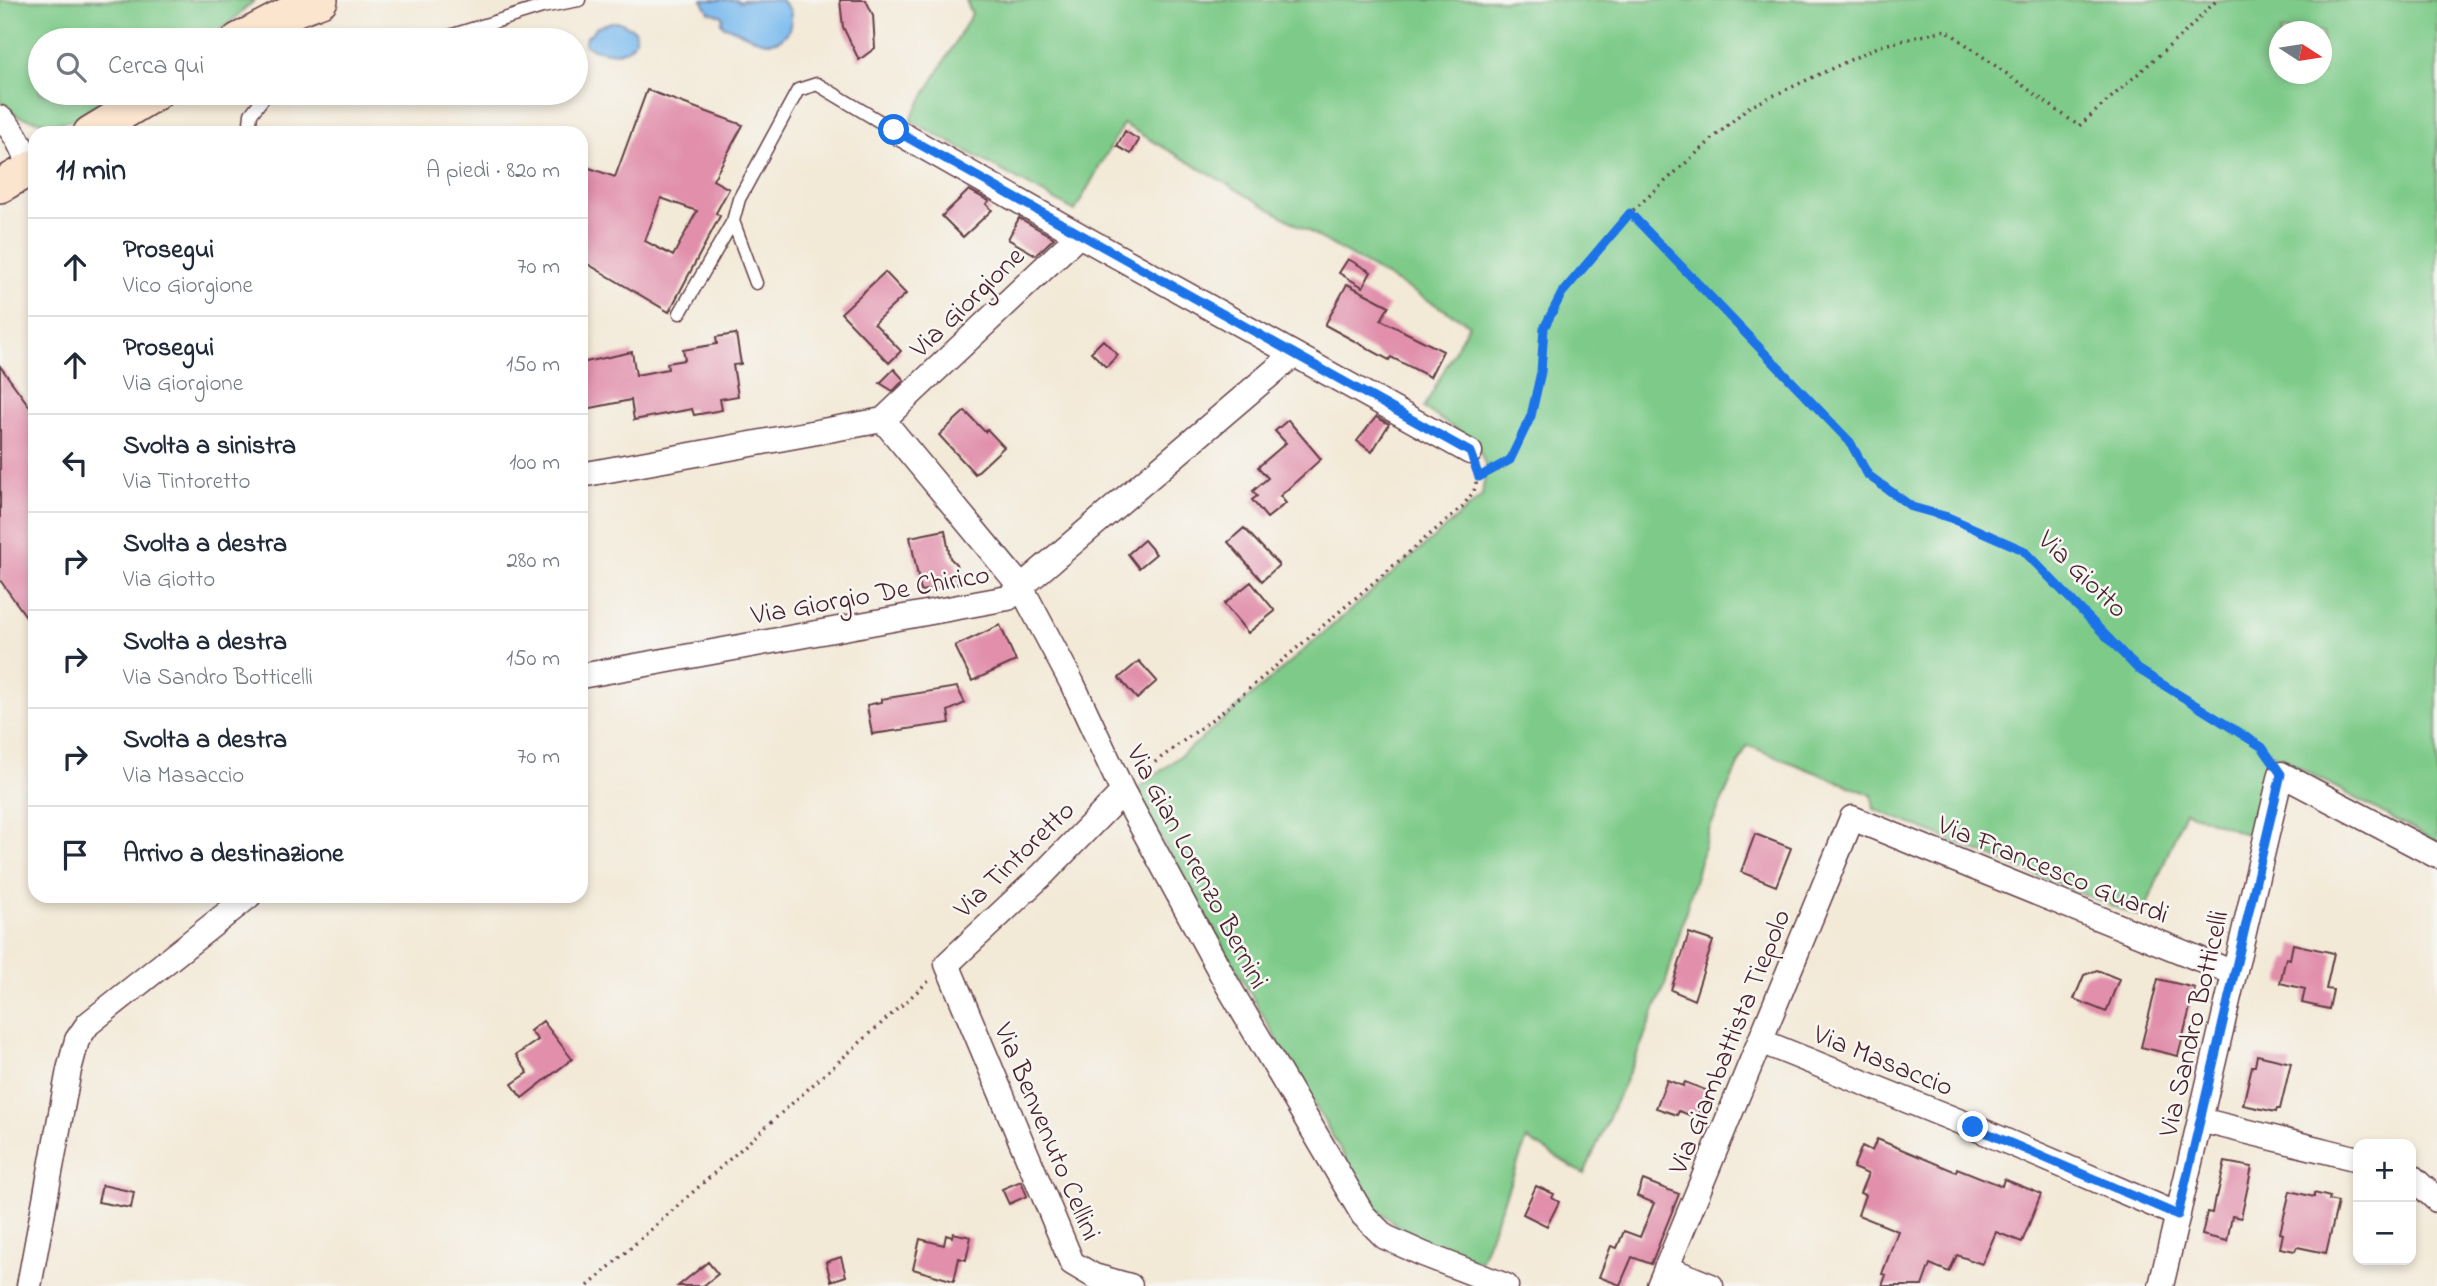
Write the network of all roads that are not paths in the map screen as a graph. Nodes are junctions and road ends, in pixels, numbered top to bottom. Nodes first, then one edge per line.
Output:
1 (272, 0) edge
2 (321, 0) edge
3 (579, 0) edge
4 (244, 28) edge
5 (261, 28) edge
6 (475, 28) edge
7 (136, 105) edge
8 (258, 105) edge
9 (0, 118) edge
10 (102, 126) edge
11 (250, 126) edge
12 (894, 130) joint
13 (28, 158) edge
14 (28, 173) edge
15 (0, 186) edge
16 (733, 221) junction
17 (1079, 235) junction
18 (757, 283) dead end
19 (680, 313) dead end
20 (1293, 355) junction
21 (883, 421) junction
22 (1470, 452) road end
23 (588, 474) edge
24 (1021, 587) junction
25 (588, 675) edge
26 (1123, 792) junction
27 (1852, 818) joint
28 (2437, 856) edge
29 (239, 903) edge
30 (947, 964) joint
31 (2234, 973) junction
32 (1760, 1041) junction
33 (2200, 1120) junction
34 (2353, 1158) edge
35 (2416, 1181) edge
36 (2437, 1200) edge
37 (2178, 1215) junction
38 (1663, 1277) edge
39 (29, 1286) edge
40 (1130, 1286) edge
41 (1506, 1286) edge
42 (1711, 1286) edge
43 (2161, 1286) edge

1 - 4 street
2 - 5 street
3 - 6 lane
7 - 10 street
8 - 11 lane
9 - 13 street
12 - 16 lane
12 - 17 street
14 - 15 street
16 - 18 lane
16 - 19 lane
17 - 20 street
17 - 21 street, Via Giorgione
20 - 22 street
20 - 24 street, Via Giorgio De Chirico
21 - 23 street
21 - 24 street, Via Gian Lorenzo Bernini
24 - 25 street, Via Giorgio De Chirico
24 - 26 street, Via Gian Lorenzo Bernini
26 - 30 street, Via Tintoretto
26 - 41 street, Via Gian Lorenzo Bernini
27 - 31 street, Via Francesco Guardi
27 - 32 street, Via Giambattista Tiepolo
28 - 31 street, Via Sandro Botticelli
29 - 39 street
30 - 40 street, Via Benvenuto Cellini
31 - 33 street, Via Sandro Botticelli
32 - 37 street, Via Masaccio
32 - 38 street, Via Giambattista Tiepolo
33 - 34 street
33 - 37 street, Via Sandro Botticelli
35 - 36 street
37 - 43 street, Via Sandro Botticelli
38 - 42 street

